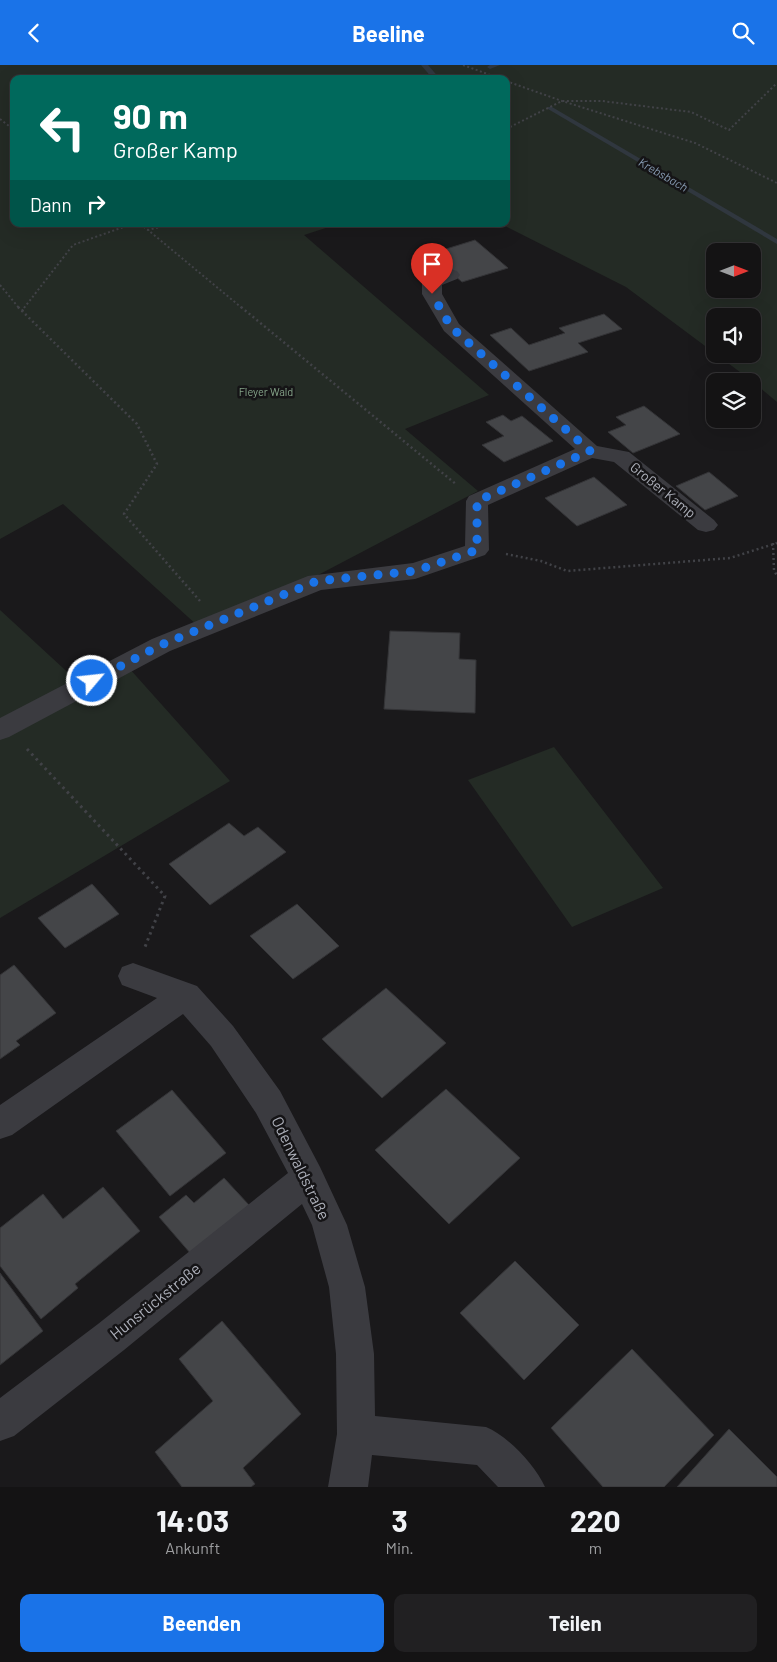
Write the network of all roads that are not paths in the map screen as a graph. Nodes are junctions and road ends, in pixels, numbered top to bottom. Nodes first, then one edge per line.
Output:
1 (450, 275) dead end
2 (590, 451) junction
3 (706, 525) dead end
4 (3, 729) edge
5 (133, 976) road end
6 (186, 995) junction
7 (0, 1124) edge
8 (308, 1177) junction
9 (0, 1422) edge
10 (356, 1434) junction
11 (348, 1487) edge
12 (525, 1487) edge

1 - 2 street
2 - 3 street, Großer Kamp
2 - 4 street
5 - 6 street, Odenwaldstraße
6 - 7 street
6 - 8 street, Odenwaldstraße
8 - 9 street, Hunsrückstraße
8 - 10 street, Odenwaldstraße
10 - 11 street, Odenwaldstraße
10 - 12 street

